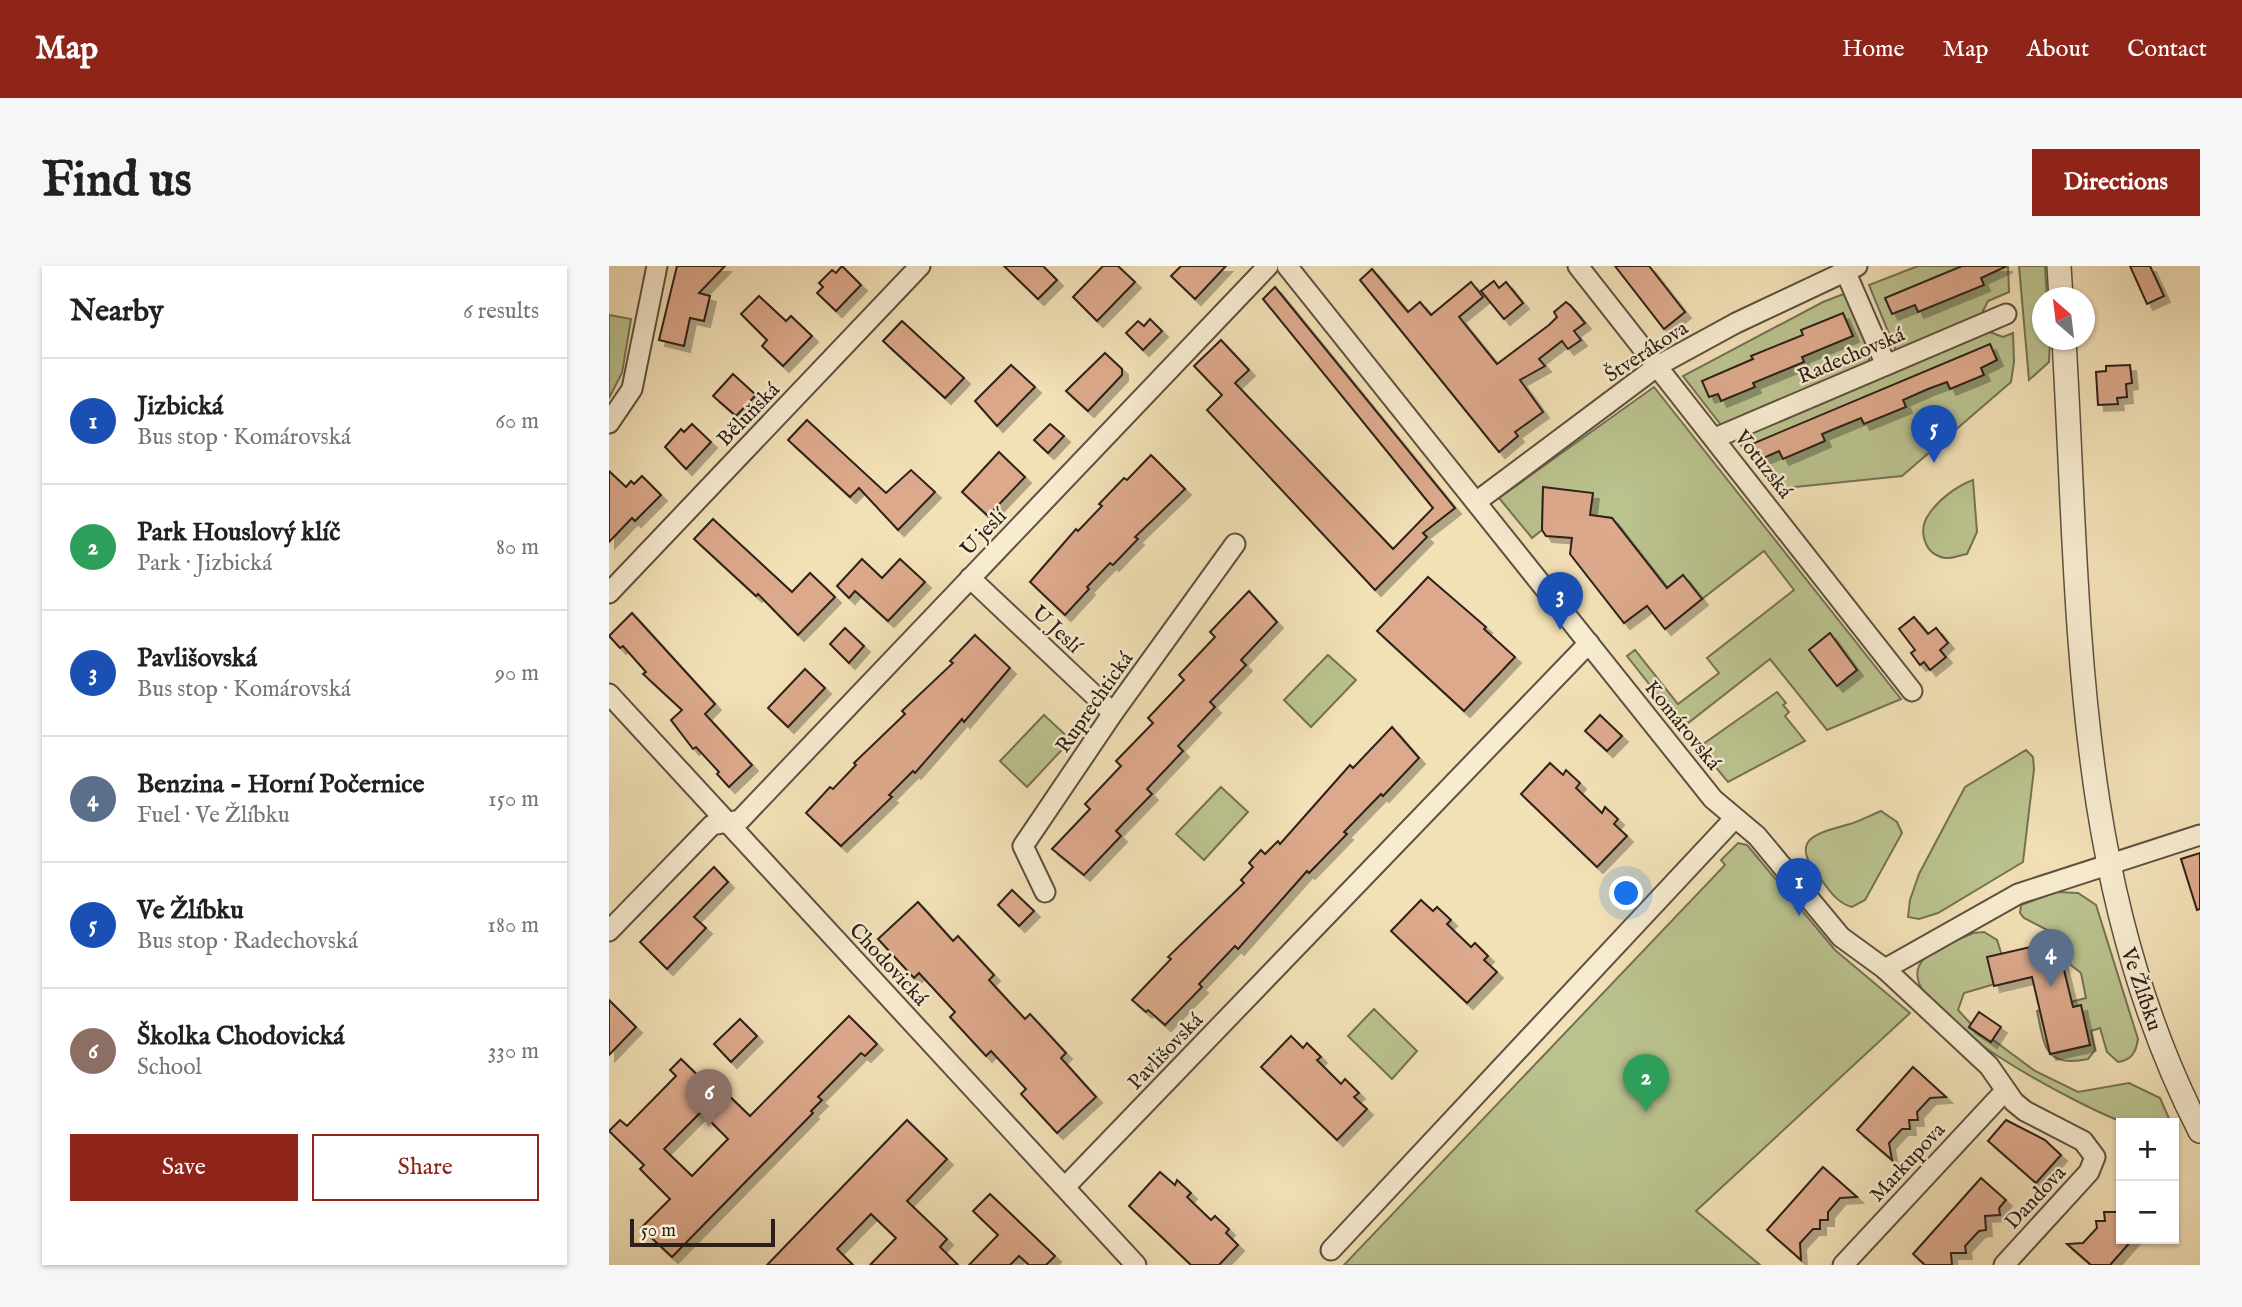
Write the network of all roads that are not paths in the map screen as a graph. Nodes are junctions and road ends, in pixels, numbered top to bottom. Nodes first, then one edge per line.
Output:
1 (657, 266) edge
2 (920, 266) edge
3 (1268, 266) edge
4 (1287, 266) edge
5 (1578, 266) edge
6 (2059, 266) edge
7 (1849, 268) edge
8 (2060, 287) edge
9 (2006, 314) dead end
10 (2065, 350) edge
11 (1659, 365) junction
12 (1886, 365) junction
13 (609, 423) edge
14 (1715, 438) junction
15 (1476, 502) junction
16 (1235, 544) dead end
17 (970, 578) junction
18 (609, 593) edge
19 (1589, 643) junction
20 (1912, 691) dead end
21 (609, 694) edge
22 (1113, 713) junction
23 (1734, 819) junction
24 (728, 822) junction
25 (2200, 835) edge
26 (2107, 866) junction
27 (1045, 892) dead end
28 (609, 931) edge
29 (1885, 969) junction
30 (2005, 1091) junction
31 (2200, 1131) edge
32 (2095, 1157) joint
33 (1065, 1187) junction
34 (1331, 1250) dead end
35 (1136, 1265) edge
36 (1843, 1265) edge
37 (2004, 1265) edge

1 - 13 street
2 - 18 street, Běluňská
3 - 17 street, U jeslí
4 - 15 street, Komárovská
5 - 11 street, Votuzská
6 - 8 street
7 - 11 street, Štverákova
7 - 12 street
9 - 12 street, Radechovská
10 - 26 street, Ve Žlíbku
11 - 14 street, Votuzská
11 - 15 street, Štverákova
12 - 14 street, Radechovská
14 - 20 street, Votuzská
15 - 19 street, Komárovská
16 - 22 street, Ruprechtická
17 - 22 street, U Jeslí
17 - 24 street, U jeslí
19 - 23 street, Komárovská
19 - 33 street, Pavlišovská
21 - 24 street, Chodovická
22 - 27 street, Ruprechtická
23 - 29 street, Komárovská
23 - 34 street
24 - 28 street, U jeslí
24 - 33 street, Chodovická
25 - 26 street
26 - 29 street
26 - 31 street, Ve Žlíbku
29 - 30 street, Komárovská
30 - 32 street, Komárovská
30 - 36 street, Markupova
32 - 37 street, Dandova
33 - 35 street, Chodovická

